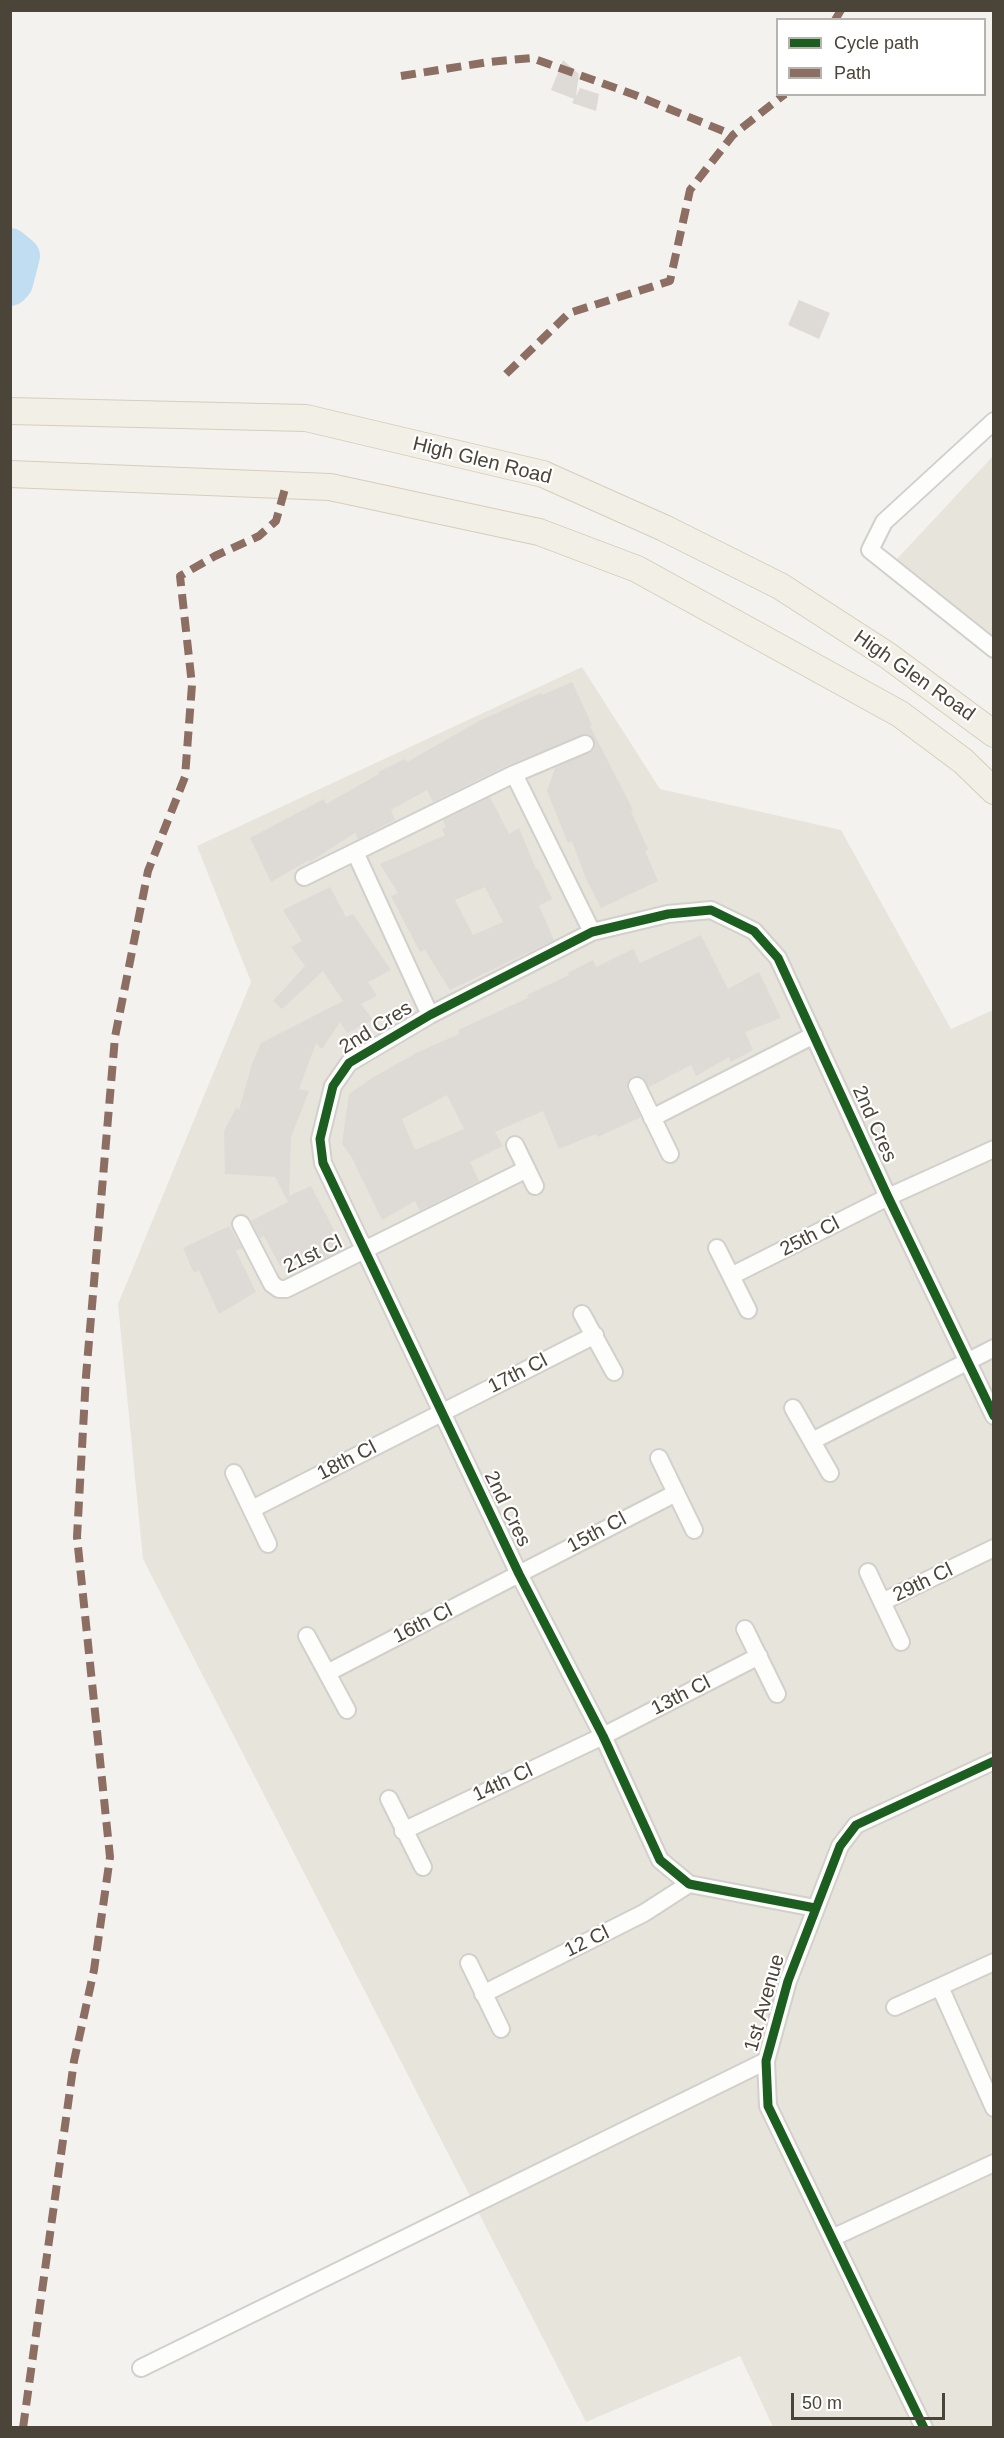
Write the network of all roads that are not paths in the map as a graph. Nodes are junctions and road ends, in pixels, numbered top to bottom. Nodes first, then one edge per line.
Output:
1 (10, 411) edge
2 (993, 421) edge
3 (10, 474) edge
4 (993, 649) edge
5 (993, 734) edge
6 (585, 744) dead end
7 (514, 774) junction
8 (993, 791) edge
9 (355, 852) junction
10 (304, 877) dead end
11 (592, 932) junction
12 (430, 1014) junction
13 (814, 1035) junction
14 (637, 1086) dead end
15 (652, 1118) junction
16 (516, 1145) dead end
17 (993, 1149) edge
18 (670, 1154) dead end
19 (527, 1169) junction
20 (535, 1186) dead end
21 (888, 1197) junction
22 (241, 1224) dead end
23 (717, 1248) dead end
24 (364, 1250) junction
25 (731, 1276) junction
26 (748, 1310) dead end
27 (582, 1314) dead end
28 (595, 1335) junction
29 (993, 1348) edge
30 (967, 1361) junction
31 (614, 1372) dead end
32 (794, 1408) dead end
33 (441, 1414) junction
34 (993, 1416) edge
35 (812, 1441) junction
36 (659, 1458) dead end
37 (234, 1473) dead end
38 (830, 1473) dead end
39 (676, 1492) junction
40 (252, 1509) junction
41 (694, 1530) dead end
42 (268, 1544) dead end
43 (993, 1548) edge
44 (868, 1572) dead end
45 (519, 1574) junction
46 (882, 1602) junction
47 (745, 1629) dead end
48 (307, 1636) dead end
49 (901, 1642) dead end
50 (759, 1656) junction
51 (327, 1673) junction
52 (777, 1694) dead end
53 (347, 1710) dead end
54 (603, 1736) junction
55 (993, 1761) edge
56 (389, 1799) dead end
57 (403, 1830) junction
58 (423, 1867) dead end
59 (689, 1884) junction
60 (815, 1908) junction
61 (993, 1962) edge
62 (469, 1963) dead end
63 (940, 1987) junction
64 (483, 1994) junction
65 (895, 2007) dead end
66 (501, 2029) dead end
67 (766, 2061) junction
68 (993, 2108) edge
69 (993, 2163) edge
70 (832, 2238) junction
71 (141, 2368) dead end
72 (924, 2427) edge

1 - 5 main road, High Glen Road
2 - 4 street
3 - 8 main road, High Glen Road
6 - 7 street
7 - 9 street
7 - 11 street
9 - 10 street
9 - 12 street
11 - 12 street, 2nd Cres
11 - 13 street, 2nd Cres
12 - 24 street, 2nd Cres
13 - 15 street
13 - 21 street, 2nd Cres
14 - 15 street
15 - 18 street
16 - 19 street
17 - 21 street, 25th Cl
19 - 20 street
19 - 24 street, 21st Cl
21 - 25 street, 25th Cl
21 - 30 street, 2nd Cres
22 - 24 street, 21st Cl
23 - 25 street
24 - 33 street, 2nd Cres
25 - 26 street
27 - 28 street
28 - 31 street
28 - 33 street, 17th Cl
29 - 30 street
30 - 34 street, 2nd Cres
30 - 35 street
32 - 35 street
33 - 40 street, 18th Cl
33 - 45 street, 2nd Cres
35 - 38 street
36 - 39 street
37 - 40 street
39 - 41 street
39 - 45 street, 15th Cl
40 - 42 street
43 - 46 street, 29th Cl
44 - 46 street, 29th Cl
45 - 51 street, 16th Cl
45 - 54 street, 2nd Cres
46 - 49 street
47 - 50 street
48 - 51 street
50 - 52 street
50 - 54 street, 13th Cl
51 - 53 street
54 - 57 street, 14th Cl
54 - 59 street, 2nd Cres
55 - 60 street, 1st Avenue
56 - 57 street
57 - 58 street
59 - 60 street, 2nd Cres
59 - 64 street, 12 Cl
60 - 67 street, 1st Avenue
61 - 63 street
62 - 64 street
63 - 65 street
63 - 68 street
64 - 66 street
67 - 70 street, 1st Avenue
67 - 71 street
69 - 70 street
70 - 72 street, 1st Avenue

